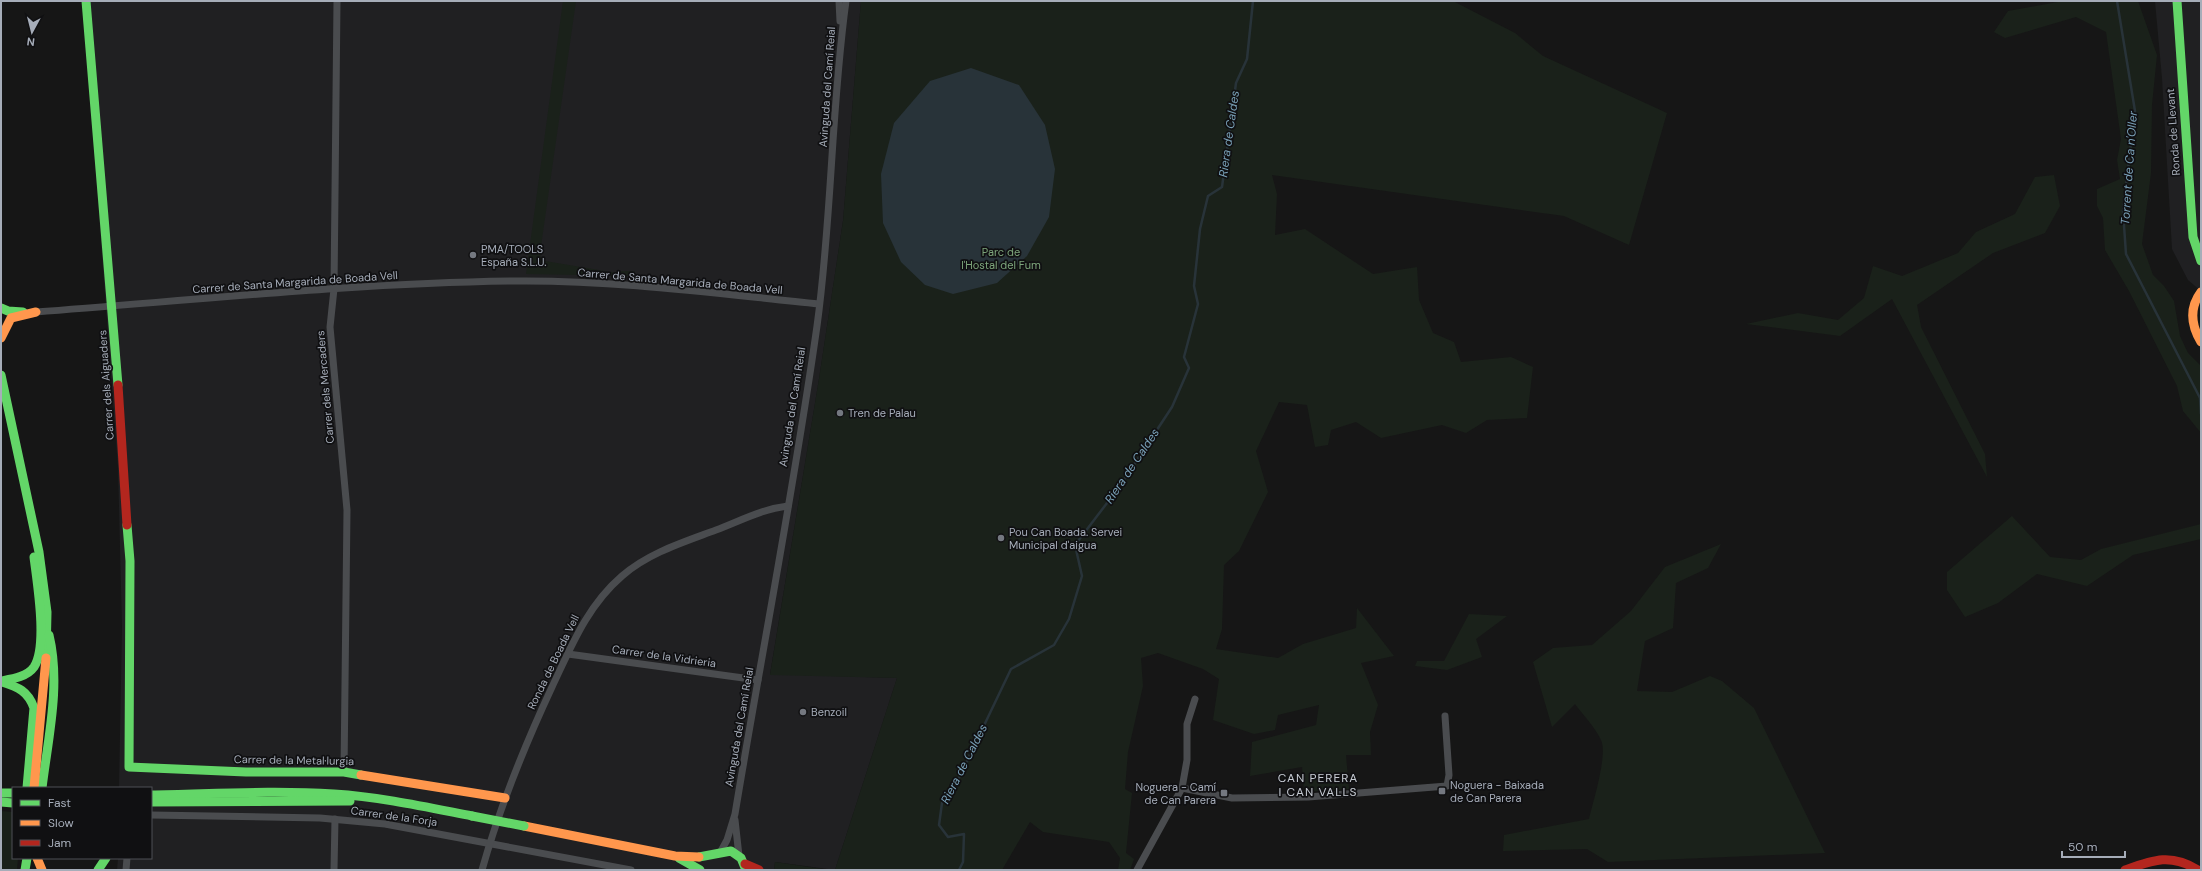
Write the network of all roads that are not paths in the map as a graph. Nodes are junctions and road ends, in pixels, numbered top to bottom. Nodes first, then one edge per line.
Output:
1 (86, 1) edge
2 (337, 1) edge
3 (839, 1) edge
4 (846, 1) edge
5 (2177, 1) edge
6 (840, 45) junction
7 (2201, 261) edge
8 (334, 289) junction
9 (2201, 292) edge
10 (819, 304) junction
11 (112, 306) junction
12 (1, 308) edge
13 (36, 312) junction
14 (1, 338) edge
15 (2201, 342) edge
16 (1, 376) edge
17 (29, 502) junction
18 (788, 506) junction
19 (46, 628) junction
20 (568, 654) junction
21 (758, 680) junction
22 (1, 681) edge
23 (1195, 699) dead end
24 (1445, 716) dead end
25 (128, 767) joint
26 (344, 772) junction
27 (27, 787) edge
28 (34, 787) edge
29 (42, 787) edge
30 (1182, 788) junction
31 (1, 793) edge
32 (12, 793) edge
33 (152, 795) edge
34 (505, 798) junction
35 (1, 802) edge
36 (152, 802) edge
37 (393, 802) junction
38 (12, 803) edge
39 (735, 814) junction
40 (152, 815) edge
41 (335, 819) junction
42 (490, 842) junction
43 (717, 852) junction
44 (675, 856) junction
45 (739, 856) junction
46 (20, 859) edge
47 (27, 859) edge
48 (37, 859) edge
49 (105, 859) edge
50 (126, 859) edge
51 (746, 867) edge
52 (19, 870) edge
53 (25, 870) edge
54 (42, 870) edge
55 (98, 870) edge
56 (126, 870) edge
57 (334, 870) edge
58 (482, 870) edge
59 (631, 870) edge
60 (700, 870) edge
61 (705, 870) edge
62 (759, 870) edge
63 (1137, 870) edge
64 (2125, 870) edge
65 (2198, 870) edge

1 - 11 street, Carrer dels Aiguaders
2 - 8 street, Carrer dels Mercaders
3 - 6 street
4 - 6 street, Avinguda del Camí Reial
5 - 7 street, Ronda de Llevant
6 - 10 street, Avinguda del Camí Reial
8 - 10 street, Carrer de Santa Margarida de Boada Vell
8 - 11 street, Carrer de Santa Margarida de Boada Vell
8 - 26 street, Carrer dels Mercaders
9 - 15 street
10 - 18 street, Avinguda del Camí Reial
11 - 13 street, Carrer de Santa Margarida de Boada Vell
11 - 25 street, Carrer dels Aiguaders
12 - 13 street
13 - 14 street
16 - 17 street
17 - 19 street
17 - 22 street
18 - 20 street, Ronda de Boada Vell
18 - 21 street, Avinguda del Camí Reial
19 - 28 street
19 - 29 street
20 - 21 street, Carrer de la Vidrieria
20 - 34 street, Ronda de Boada Vell
21 - 39 street, Avinguda del Camí Reial
22 - 27 street
23 - 30 street
24 - 30 street
25 - 26 street, Carrer de la Metal·lurgia
26 - 34 street, Carrer de la Metal·lurgia
30 - 63 street
31 - 32 street
33 - 37 street
34 - 42 street, Ronda de Boada Vell
35 - 38 street
36 - 37 street
37 - 44 street, bridge
39 - 43 street, Avinguda del Camí Reial
39 - 45 street, Avinguda del Camí Reial
40 - 41 street, Carrer de la Forja
41 - 42 street, Carrer de la Forja
41 - 57 street
42 - 58 street, Ronda de Boada Vell
42 - 59 street, Carrer de la Forja
43 - 44 street
43 - 45 street
43 - 61 street
44 - 60 street
45 - 51 street
46 - 52 street
47 - 53 street
48 - 54 street
49 - 55 street
50 - 56 street
51 - 62 street
64 - 65 street

